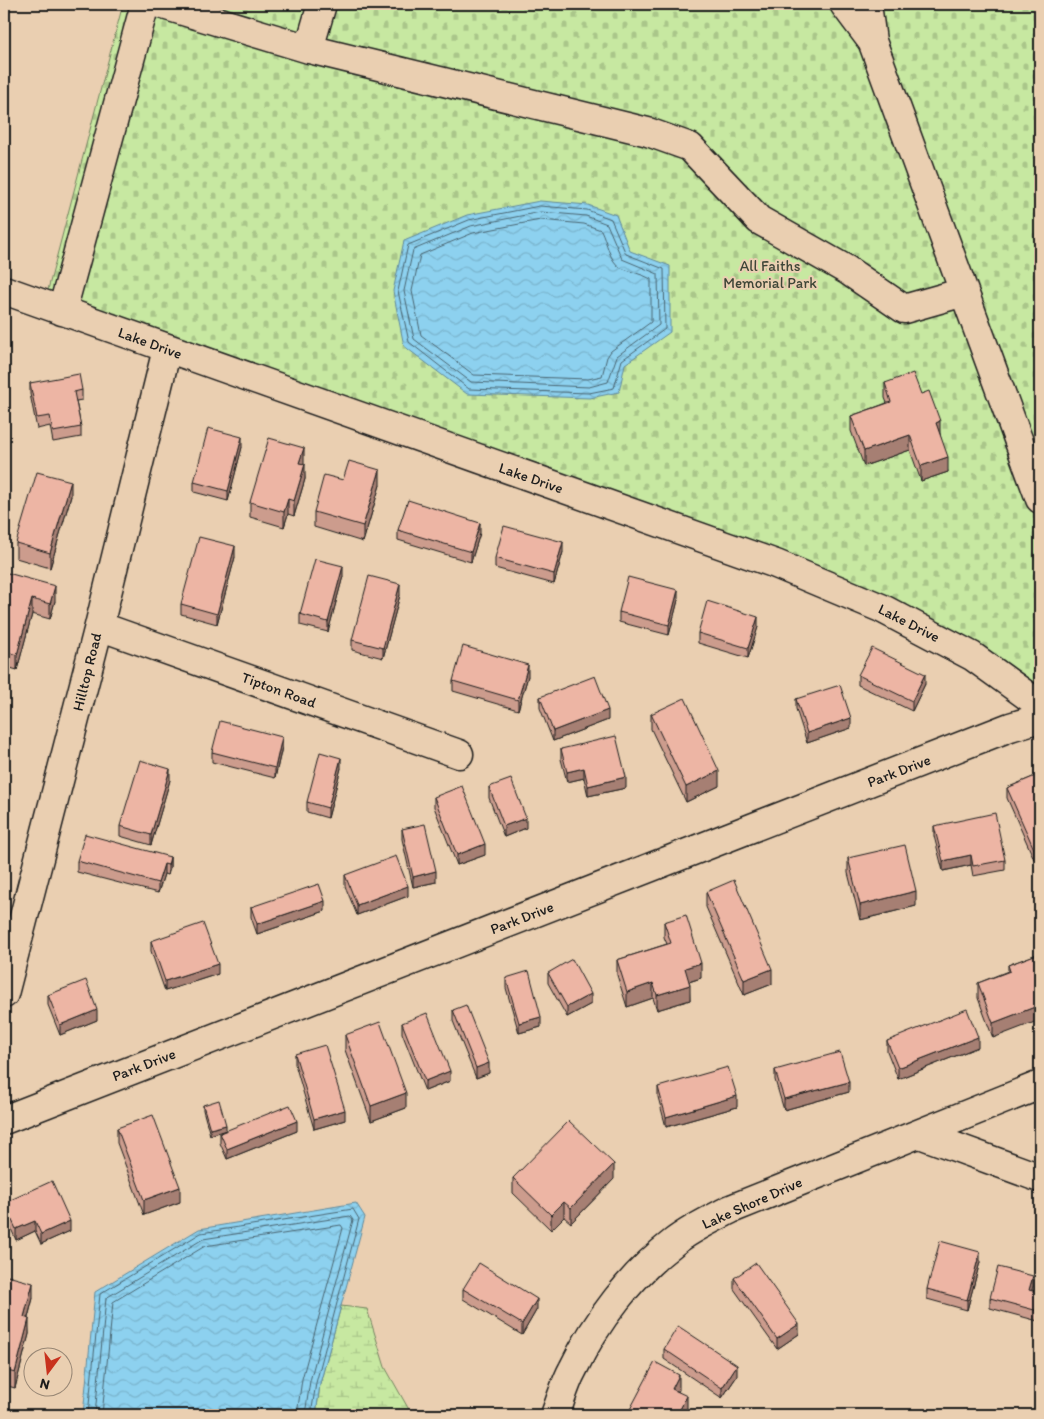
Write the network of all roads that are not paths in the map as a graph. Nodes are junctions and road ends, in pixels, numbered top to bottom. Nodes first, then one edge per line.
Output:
1 (145, 4) edge
2 (160, 4) edge
3 (322, 4) edge
4 (844, 4) edge
5 (867, 4) edge
6 (872, 41) junction
7 (309, 49) junction
8 (4, 290) edge
9 (964, 292) junction
10 (62, 312) junction
11 (167, 349) junction
12 (1040, 499) edge
13 (99, 626) junction
14 (1040, 704) edge
15 (1040, 718) edge
16 (459, 754) dead end
17 (4, 994) edge
18 (1040, 1084) edge
19 (4, 1120) edge
20 (920, 1134) junction
21 (1040, 1178) edge
22 (555, 1415) edge

1 - 10 street
2 - 7 street
3 - 7 street
4 - 6 street
5 - 6 street
6 - 9 street
7 - 9 street
8 - 10 street, Lake Drive
9 - 12 street
10 - 11 street, Lake Drive
11 - 13 street, Hilltop Road
11 - 14 street, Lake Drive
13 - 16 street, Tipton Road
13 - 17 street, Hilltop Road
15 - 19 street, Park Drive
18 - 20 street, Lake Shore Drive
20 - 21 street
20 - 22 street, Lake Shore Drive

